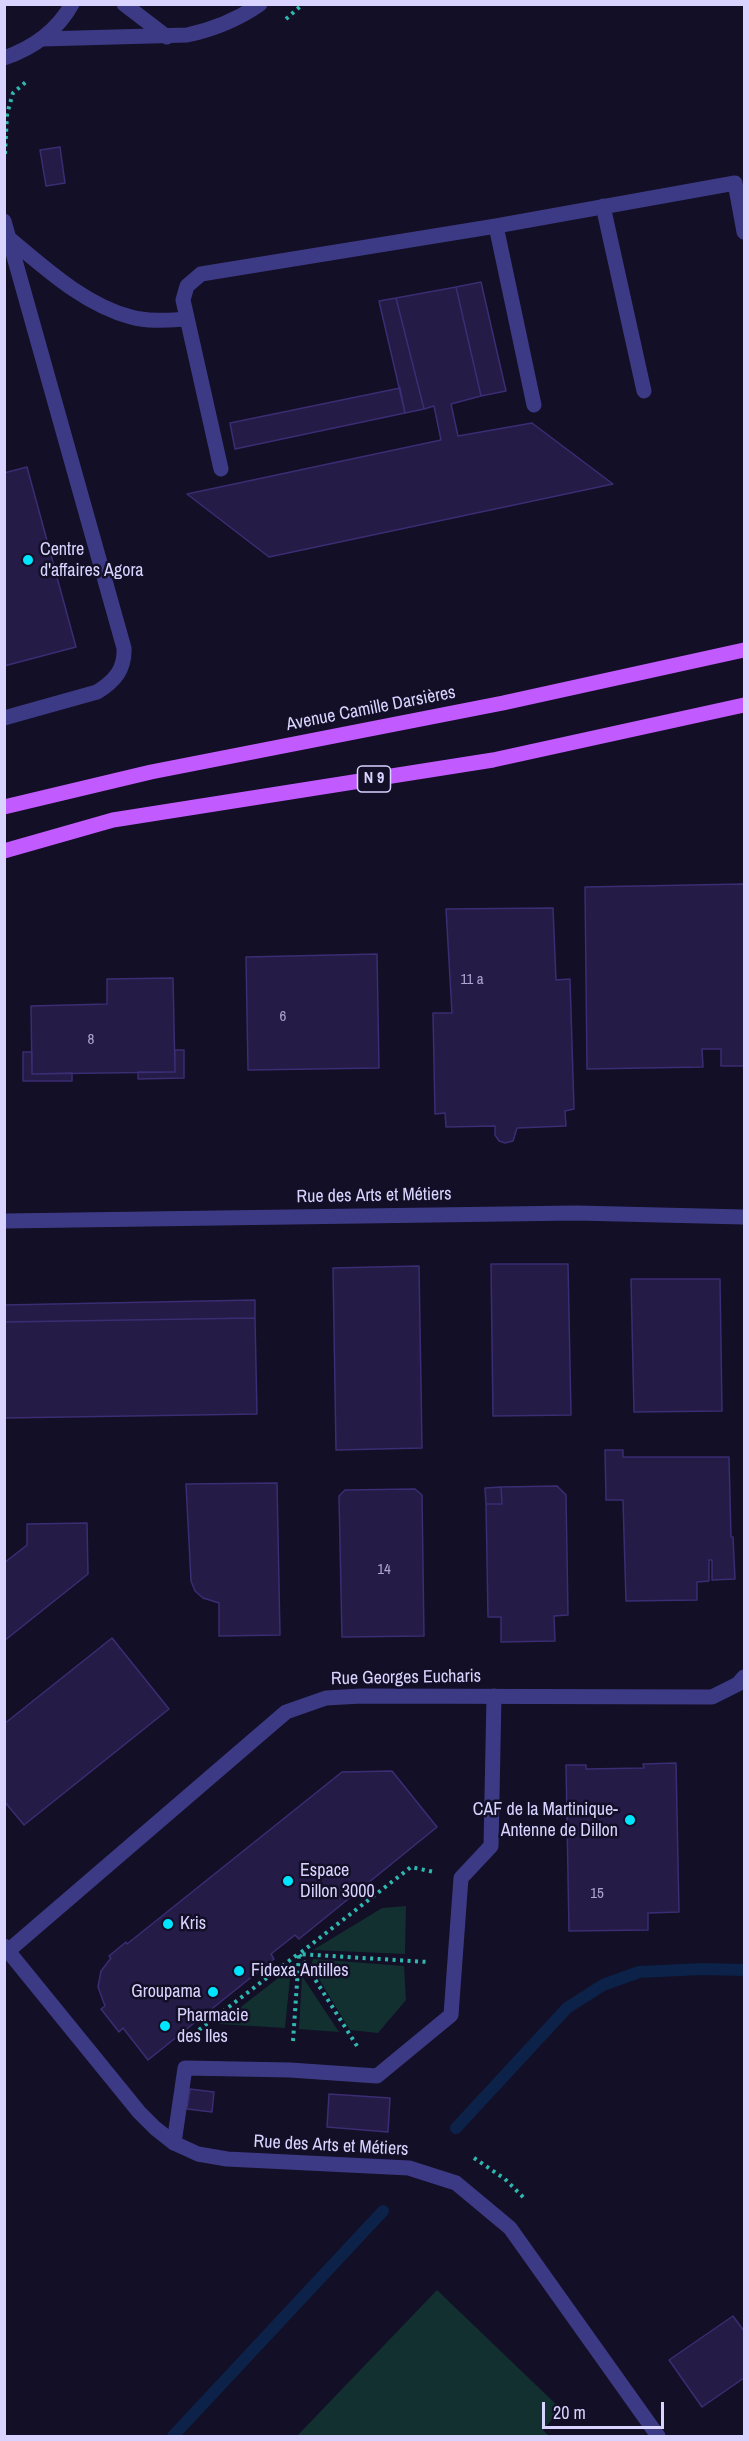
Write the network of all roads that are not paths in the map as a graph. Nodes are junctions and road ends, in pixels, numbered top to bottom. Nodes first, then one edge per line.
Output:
1 (72, 4) edge
2 (124, 4) edge
3 (260, 4) edge
4 (167, 37) junction
5 (42, 39) junction
6 (4, 58) edge
7 (603, 206) junction
8 (4, 221) edge
9 (496, 225) junction
10 (744, 232) edge
11 (10, 239) junction
12 (187, 319) junction
13 (644, 391) dead end
14 (534, 405) dead end
15 (221, 469) dead end
16 (744, 650) edge
17 (744, 705) edge
18 (4, 718) edge
19 (4, 807) edge
20 (4, 851) edge
21 (744, 1217) edge
22 (4, 1221) edge
23 (744, 1677) edge
24 (494, 1696) junction
25 (6, 1949) edge
26 (174, 2143) junction
27 (658, 2436) edge

1 - 5 street
2 - 4 street
3 - 4 street
4 - 5 street
5 - 6 street
7 - 9 street
7 - 10 street
7 - 13 street
8 - 11 street
9 - 12 street
9 - 14 street
11 - 12 street
11 - 18 street
12 - 15 street
16 - 19 main road, Avenue Camille Darsières
17 - 20 main road, N 9
21 - 22 street, Rue des Arts et Métiers
23 - 24 street, Rue Georges Eucharis
24 - 25 street, Rue Georges Eucharis
24 - 26 street
25 - 26 street, Rue des Arts et Métiers
26 - 27 street, Rue des Arts et Métiers

